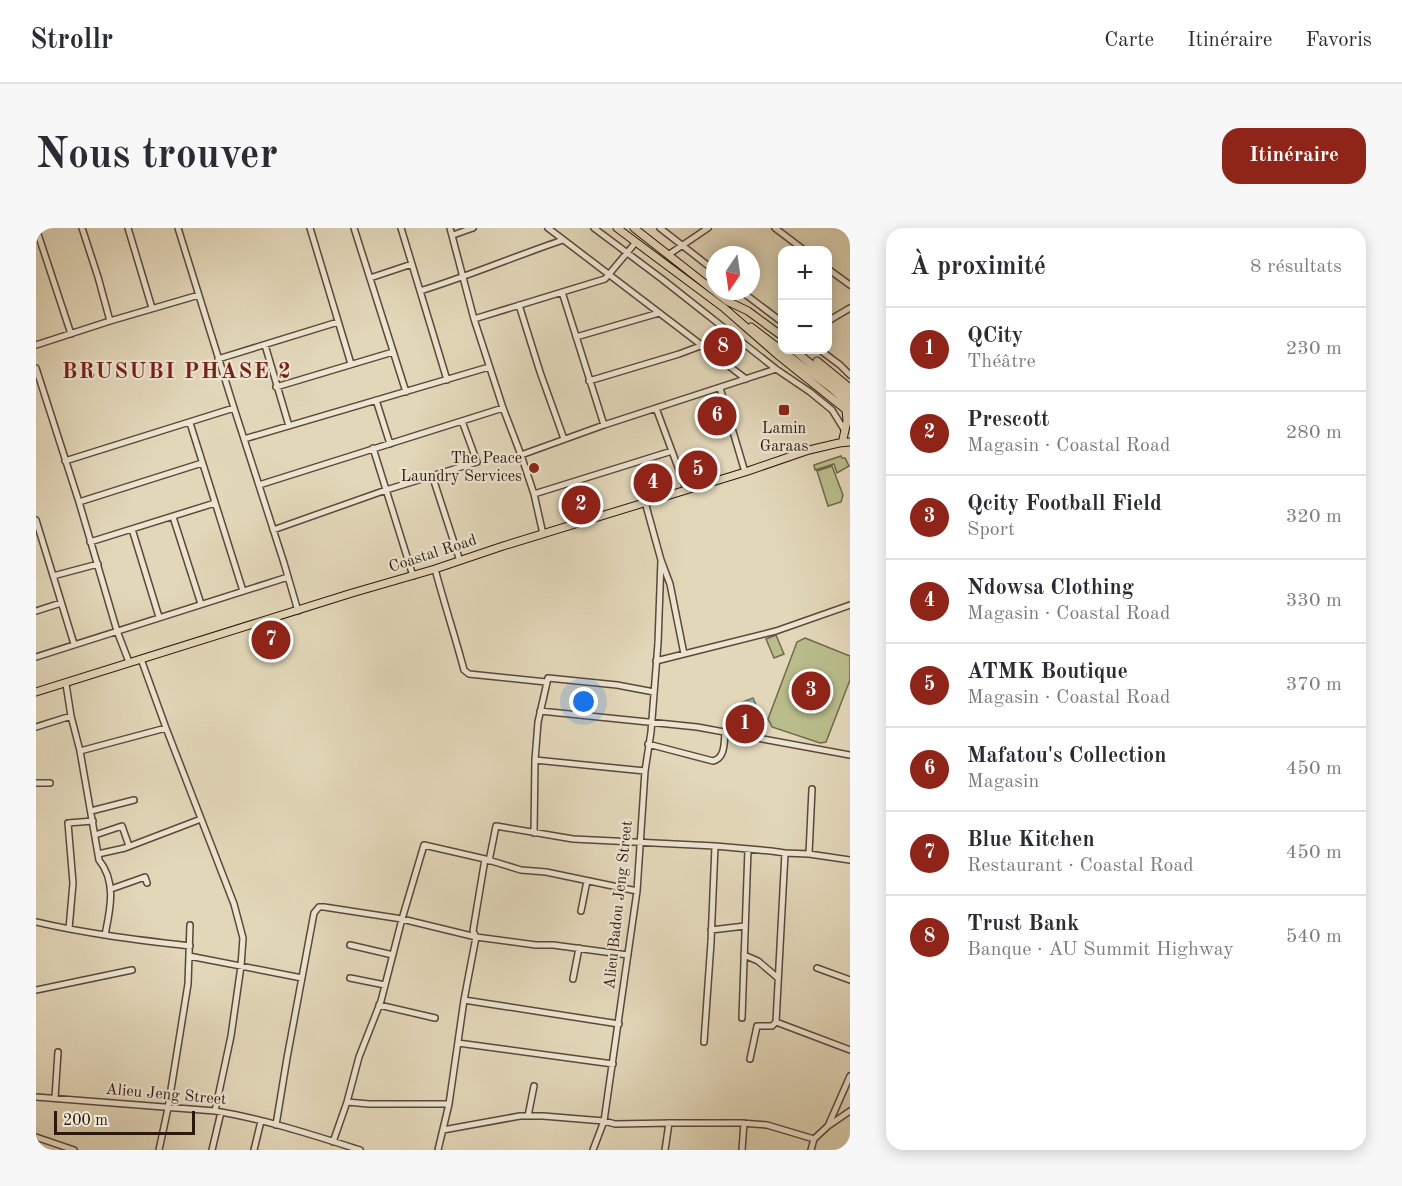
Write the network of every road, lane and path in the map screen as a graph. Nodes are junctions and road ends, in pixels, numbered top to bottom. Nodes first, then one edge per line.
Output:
1 (36, 228) edge
2 (82, 228) edge
3 (128, 228) edge
4 (178, 228) edge
5 (310, 228) edge
6 (354, 228) edge
7 (401, 228) edge
8 (450, 228) edge
9 (473, 228) edge
10 (548, 228) edge
11 (594, 228) edge
12 (617, 228) edge
13 (634, 228) edge
14 (660, 228) edge
15 (708, 228) edge
16 (775, 228) edge
17 (453, 235) junction
18 (563, 240) junction
19 (636, 242) junction
20 (682, 245) junction
21 (799, 246) edge
22 (627, 254) junction
23 (668, 255) junction
24 (412, 264) junction
25 (706, 264) edge
26 (832, 271) edge
27 (608, 275) junction
28 (463, 277) junction
29 (370, 278) junction
30 (850, 285) edge
31 (420, 291) junction
32 (562, 292) junction
33 (200, 295) junction
34 (753, 300) edge
35 (726, 304) junction
36 (519, 305) junction
37 (152, 308) junction
38 (850, 308) edge
39 (659, 313) junction
40 (778, 318) edge
41 (474, 319) junction
42 (832, 319) edge
43 (110, 321) junction
44 (338, 322) junction
45 (778, 332) edge
46 (71, 334) junction
47 (576, 337) junction
48 (778, 338) edge
49 (36, 345) edge
50 (265, 345) junction
51 (703, 345) junction
52 (393, 352) junction
53 (799, 354) edge
54 (806, 354) edge
55 (825, 354) edge
56 (218, 358) junction
57 (351, 364) junction
58 (489, 367) junction
59 (36, 368) edge
60 (776, 369) junction
61 (850, 375) edge
62 (746, 379) junction
63 (447, 380) junction
64 (590, 381) junction
65 (276, 387) junction
66 (720, 388) junction
67 (850, 388) edge
68 (43, 391) junction
69 (406, 392) junction
70 (36, 393) edge
71 (850, 396) edge
72 (376, 400) junction
73 (234, 408) junction
74 (503, 408) junction
75 (656, 408) junction
76 (849, 409) edge
77 (462, 421) junction
78 (190, 423) junction
79 (604, 425) junction
80 (289, 426) junction
81 (845, 438) edge
82 (244, 439) junction
83 (564, 439) junction
84 (390, 444) junction
85 (373, 448) junction
86 (672, 451) junction
87 (521, 455) junction
88 (65, 461) junction
89 (202, 463) junction
90 (745, 472) junction
91 (432, 475) junction
92 (259, 485) junction
93 (686, 489) junction
94 (386, 490) junction
95 (534, 494) junction
96 (79, 502) junction
97 (645, 502) junction
98 (215, 503) junction
99 (173, 517) junction
100 (36, 520) edge
101 (132, 529) junction
102 (273, 530) junction
103 (543, 534) junction
104 (90, 542) junction
105 (661, 560) junction
106 (460, 561) junction
107 (98, 564) junction
108 (435, 569) junction
109 (53, 576) junction
110 (413, 576) junction
111 (288, 577) junction
112 (243, 591) junction
113 (61, 603) junction
114 (201, 604) junction
115 (850, 605) edge
116 (298, 610) junction
117 (36, 611) edge
118 (159, 618) junction
119 (117, 631) junction
120 (74, 644) junction
121 (684, 654) junction
122 (36, 657) edge
123 (141, 658) junction
124 (656, 661) junction
125 (129, 662) junction
126 (546, 682) junction
127 (66, 684) junction
128 (36, 692) edge
129 (654, 692) junction
130 (540, 711) junction
131 (71, 716) junction
132 (651, 723) junction
133 (36, 727) edge
134 (166, 728) junction
135 (725, 733) junction
136 (648, 744) junction
137 (80, 751) junction
138 (850, 755) edge
139 (535, 760) junction
140 (645, 771) junction
141 (36, 783) edge
142 (50, 783) dead end
143 (812, 789) dead end
144 (134, 800) dead end
145 (91, 812) junction
146 (201, 819) junction
147 (93, 821) junction
148 (534, 833) junction
149 (95, 835) junction
150 (641, 842) junction
151 (129, 846) junction
152 (715, 846) junction
153 (748, 849) junction
154 (785, 853) junction
155 (98, 854) junction
156 (809, 854) junction
157 (487, 860) junction
158 (850, 860) edge
159 (587, 881) junction
160 (147, 883) dead end
161 (111, 889) junction
162 (637, 891) junction
163 (580, 911) dead end
164 (402, 919) junction
165 (36, 922) edge
166 (190, 925) dead end
167 (745, 926) junction
168 (69, 929) junction
169 (711, 930) junction
170 (105, 935) junction
171 (476, 937) junction
172 (350, 945) dead end
173 (190, 946) junction
174 (579, 948) junction
175 (393, 955) junction
176 (628, 955) junction
177 (744, 955) junction
178 (189, 957) junction
179 (241, 966) junction
180 (818, 968) dead end
181 (132, 970) dead end
182 (302, 978) junction
183 (350, 978) dead end
184 (778, 978) junction
185 (573, 979) dead end
186 (850, 980) edge
187 (386, 985) junction
188 (36, 990) edge
189 (464, 1000) junction
190 (379, 1005) junction
191 (435, 1018) dead end
192 (742, 1018) dead end
193 (776, 1022) junction
194 (619, 1024) junction
195 (704, 1042) dead end
196 (458, 1043) junction
197 (850, 1050) edge
198 (58, 1052) dead end
199 (750, 1059) dead end
200 (613, 1064) junction
201 (850, 1076) edge
202 (534, 1086) dead end
203 (36, 1097) edge
204 (55, 1098) junction
205 (347, 1102) junction
206 (449, 1104) junction
207 (168, 1108) junction
208 (850, 1111) edge
209 (218, 1112) junction
210 (528, 1116) junction
211 (261, 1121) junction
212 (604, 1121) junction
213 (669, 1123) junction
214 (744, 1123) junction
215 (276, 1125) junction
216 (828, 1126) junction
217 (443, 1130) junction
218 (36, 1137) edge
219 (814, 1138) junction
220 (333, 1142) junction
221 (342, 1147) edge
222 (67, 1149) edge
223 (74, 1150) edge
224 (159, 1150) edge
225 (212, 1150) edge
226 (254, 1150) edge
227 (360, 1150) edge
228 (438, 1150) edge
229 (593, 1150) edge
230 (665, 1150) edge
231 (742, 1150) edge
232 (811, 1150) edge

1 - 46 street
2 - 43 street
3 - 37 street
4 - 33 street
5 - 44 street
6 - 29 street
7 - 24 street
8 - 17 street
9 - 17 street
10 - 18 street
11 - 22 street
12 - 19 main road
13 - 23 main road
14 - 20 street
15 - 20 street
16 - 21 street
17 - 28 street
18 - 27 street
18 - 28 street
19 - 22 street
19 - 35 main road
20 - 23 street
20 - 25 street
22 - 27 street
22 - 60 street
23 - 35 main road
24 - 29 street
24 - 31 street
26 - 30 street
27 - 32 street
27 - 39 street
28 - 31 street
28 - 41 street
29 - 52 street
31 - 63 street
32 - 36 street
32 - 47 street
33 - 37 street
33 - 56 street
34 - 40 street
35 - 45 main road
35 - 48 main road
35 - 76 main road
36 - 41 street
36 - 83 street
37 - 43 street
38 - 42 street
39 - 47 street
39 - 51 street
41 - 58 street
43 - 46 street
44 - 50 street
44 - 57 street
46 - 49 street
47 - 64 street
50 - 56 street
50 - 65 street
51 - 62 street
51 - 64 street
52 - 57 street
52 - 69 street
53 - 71 main road
54 - 67 main road
55 - 61 street
56 - 73 street
57 - 65 street
58 - 63 street
58 - 74 street
59 - 68 street
60 - 62 street
60 - 81 street
62 - 66 street
63 - 69 street
64 - 79 street
65 - 80 street
66 - 75 street
66 - 90 street
68 - 70 street
68 - 88 street
69 - 72 street
72 - 80 street
72 - 84 street
73 - 78 street
73 - 82 street
74 - 77 street
74 - 87 street
75 - 79 street
75 - 86 street
76 - 81 main road
77 - 84 street
77 - 91 street
78 - 88 street
78 - 89 street
79 - 83 street
80 - 82 street
81 - 90 main road, Coastal Road
82 - 92 street
83 - 87 street
84 - 85 street
85 - 92 street
85 - 94 street
86 - 93 street
86 - 95 street
87 - 95 street
88 - 96 street
89 - 96 street
89 - 98 street
90 - 93 main road, Coastal Road
91 - 94 street
91 - 106 street
92 - 102 street
93 - 97 main road, Coastal Road
94 - 102 street
94 - 110 street
95 - 103 street
96 - 104 street
97 - 103 main road, Coastal Road
97 - 105 street
98 - 99 street
98 - 112 street
99 - 101 street
99 - 114 street
100 - 109 street
101 - 104 street
101 - 118 street
102 - 111 street
103 - 106 main road, Coastal Road
104 - 107 street
105 - 121 street
105 - 124 street, Alieu Badou Jeng Street
106 - 108 main road, Coastal Road
107 - 109 street
107 - 119 street
108 - 110 main road, Coastal Road
108 - 126 street
109 - 113 street
110 - 116 main road, Coastal Road
111 - 112 street
111 - 116 street
112 - 114 street
113 - 117 street
113 - 120 street
114 - 118 street
115 - 121 street
116 - 123 main road, Coastal Road
118 - 119 street
119 - 120 street
119 - 125 street
120 - 122 street
121 - 124 street
123 - 125 main road, Coastal Road
123 - 134 street
124 - 129 street, Alieu Badou Jeng Street
125 - 127 main road, Coastal Road
126 - 129 street
126 - 130 street
127 - 128 main road, Coastal Road
127 - 131 street
129 - 132 street, Alieu Badou Jeng Street
130 - 132 street
130 - 139 street
131 - 133 street
131 - 137 street
132 - 135 street
132 - 136 street, Alieu Badou Jeng Street
134 - 137 street
134 - 146 street
135 - 136 street
135 - 138 street
136 - 140 street, Alieu Badou Jeng Street
137 - 145 street
139 - 140 street
139 - 148 street
140 - 150 street, Alieu Badou Jeng Street
141 - 142 street
143 - 156 street
144 - 145 street
145 - 147 street
146 - 151 street
146 - 179 street
147 - 149 street
147 - 168 street
148 - 150 street
148 - 157 street
149 - 151 street
149 - 155 street
150 - 152 street
150 - 162 street, Alieu Badou Jeng Street
151 - 155 street
152 - 153 street
152 - 169 street
153 - 154 street
153 - 167 street
154 - 156 street
154 - 184 street
155 - 161 street
156 - 158 street
157 - 159 street
157 - 164 street
157 - 171 street
159 - 162 street
159 - 163 street
160 - 161 street
161 - 170 street
162 - 176 street, Alieu Badou Jeng Street
164 - 171 street
164 - 175 street
164 - 182 street
165 - 168 street
166 - 173 street
167 - 169 street
167 - 177 street
168 - 170 street
169 - 195 street
170 - 173 street
171 - 174 street
171 - 189 street
172 - 175 street
173 - 178 street
174 - 176 street
174 - 185 street
175 - 187 street
176 - 194 street, Alieu Badou Jeng Street
177 - 184 street
177 - 192 street
178 - 179 street
178 - 207 street
179 - 182 street
179 - 209 street
180 - 186 street
181 - 188 street
182 - 215 street
183 - 187 street
184 - 193 street
187 - 190 street
189 - 194 street
189 - 196 street
190 - 191 street
190 - 205 street
193 - 197 street
193 - 199 street
194 - 200 street, Alieu Badou Jeng Street
196 - 200 street
196 - 206 street
198 - 204 street
200 - 212 street, Alieu Badou Jeng Street
201 - 216 street
202 - 210 street
203 - 204 street, Alieu Jeng Street
204 - 207 street, Alieu Jeng Street
205 - 206 street
205 - 220 street
206 - 217 street
207 - 209 street, Alieu Jeng Street
207 - 224 street
208 - 216 street
209 - 211 street, Alieu Jeng Street
209 - 225 street
210 - 212 street
210 - 217 street
211 - 215 street, Alieu Jeng Street
211 - 226 street
212 - 213 street
212 - 229 street, Alieu Badou Jeng Street
213 - 214 street
213 - 230 street
214 - 219 street
214 - 231 street
215 - 220 street, Alieu Jeng Street
216 - 219 street
217 - 228 street
218 - 222 street
219 - 232 street
220 - 221 street, Alieu Jeng Street
221 - 227 street, Alieu Jeng Street
222 - 223 street

